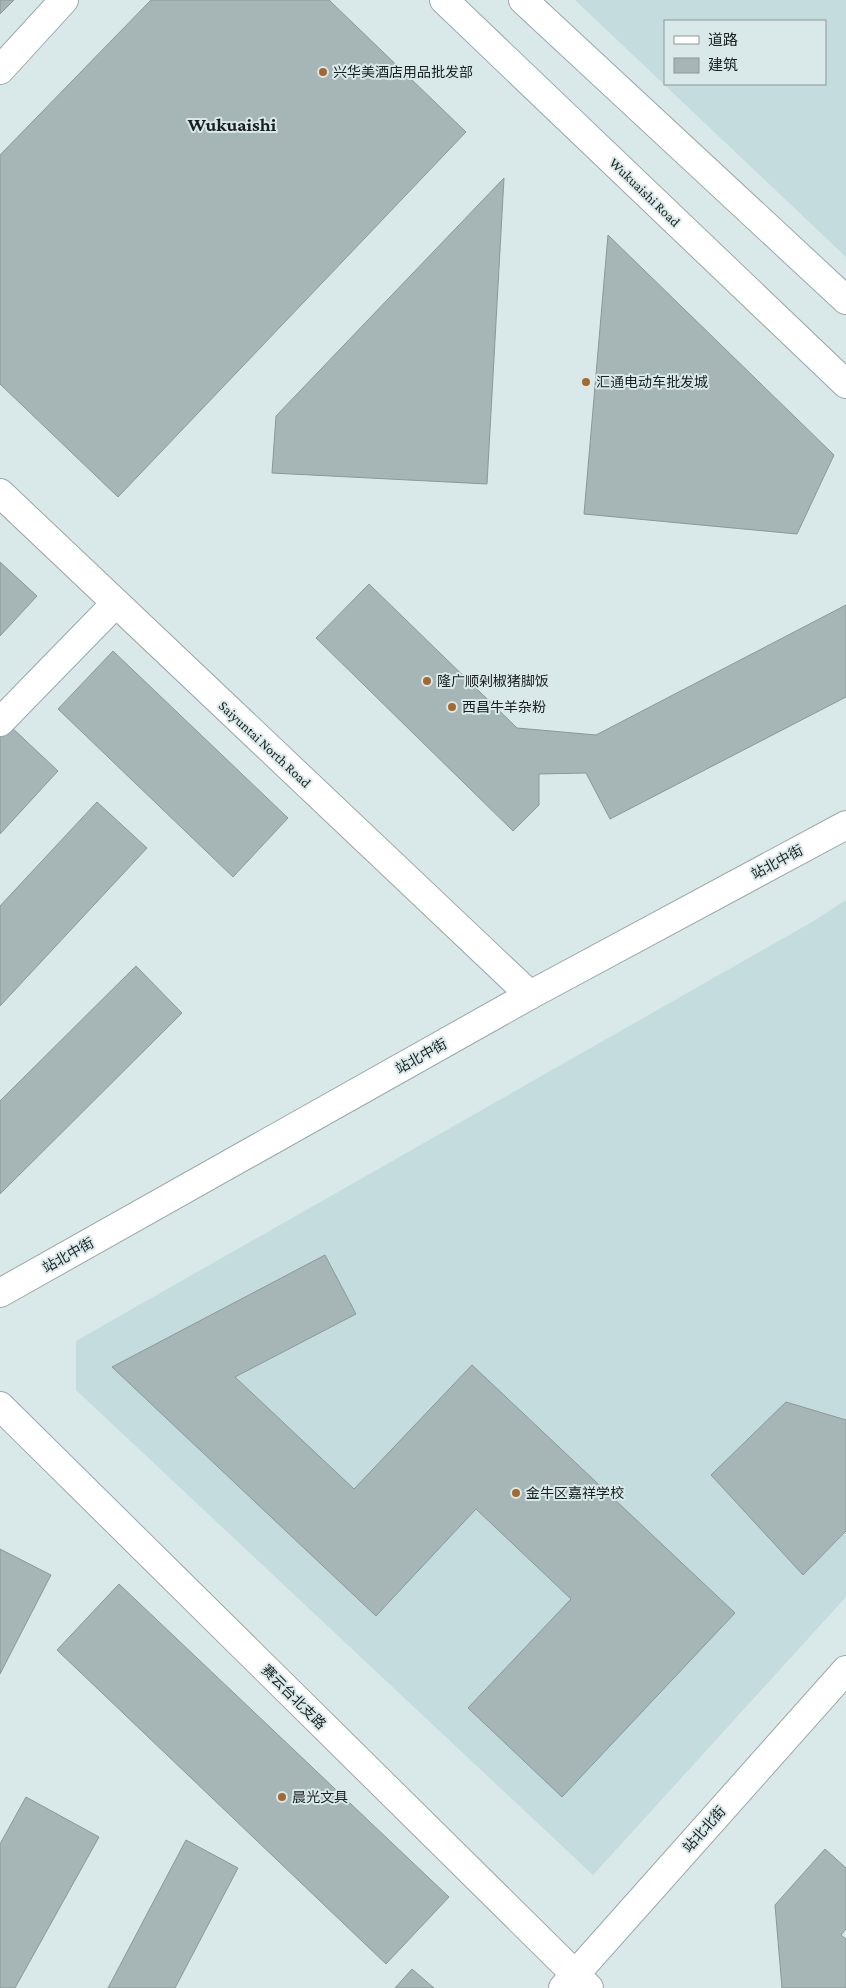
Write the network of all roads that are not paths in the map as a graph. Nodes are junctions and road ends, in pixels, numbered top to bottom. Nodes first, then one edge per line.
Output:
1 (64, 0) edge
2 (444, 0) edge
3 (523, 0) edge
4 (0, 70) edge
5 (846, 300) edge
6 (846, 384) edge
7 (0, 493) edge
8 (116, 603) junction
9 (0, 722) edge
10 (846, 826) edge
11 (530, 995) junction
12 (0, 1293) edge
13 (0, 1406) edge
14 (846, 1670) edge
15 (576, 1984) edge

1 - 4 street
2 - 6 street, Wukuaishi Road
3 - 5 street
7 - 8 street, Saiyuntai North Road
8 - 9 street
8 - 11 street, Saiyuntai North Road
10 - 11 street, 站北中街
11 - 12 street, 站北中街
13 - 15 street, 赛云台北支路
14 - 15 street, 站北北街

